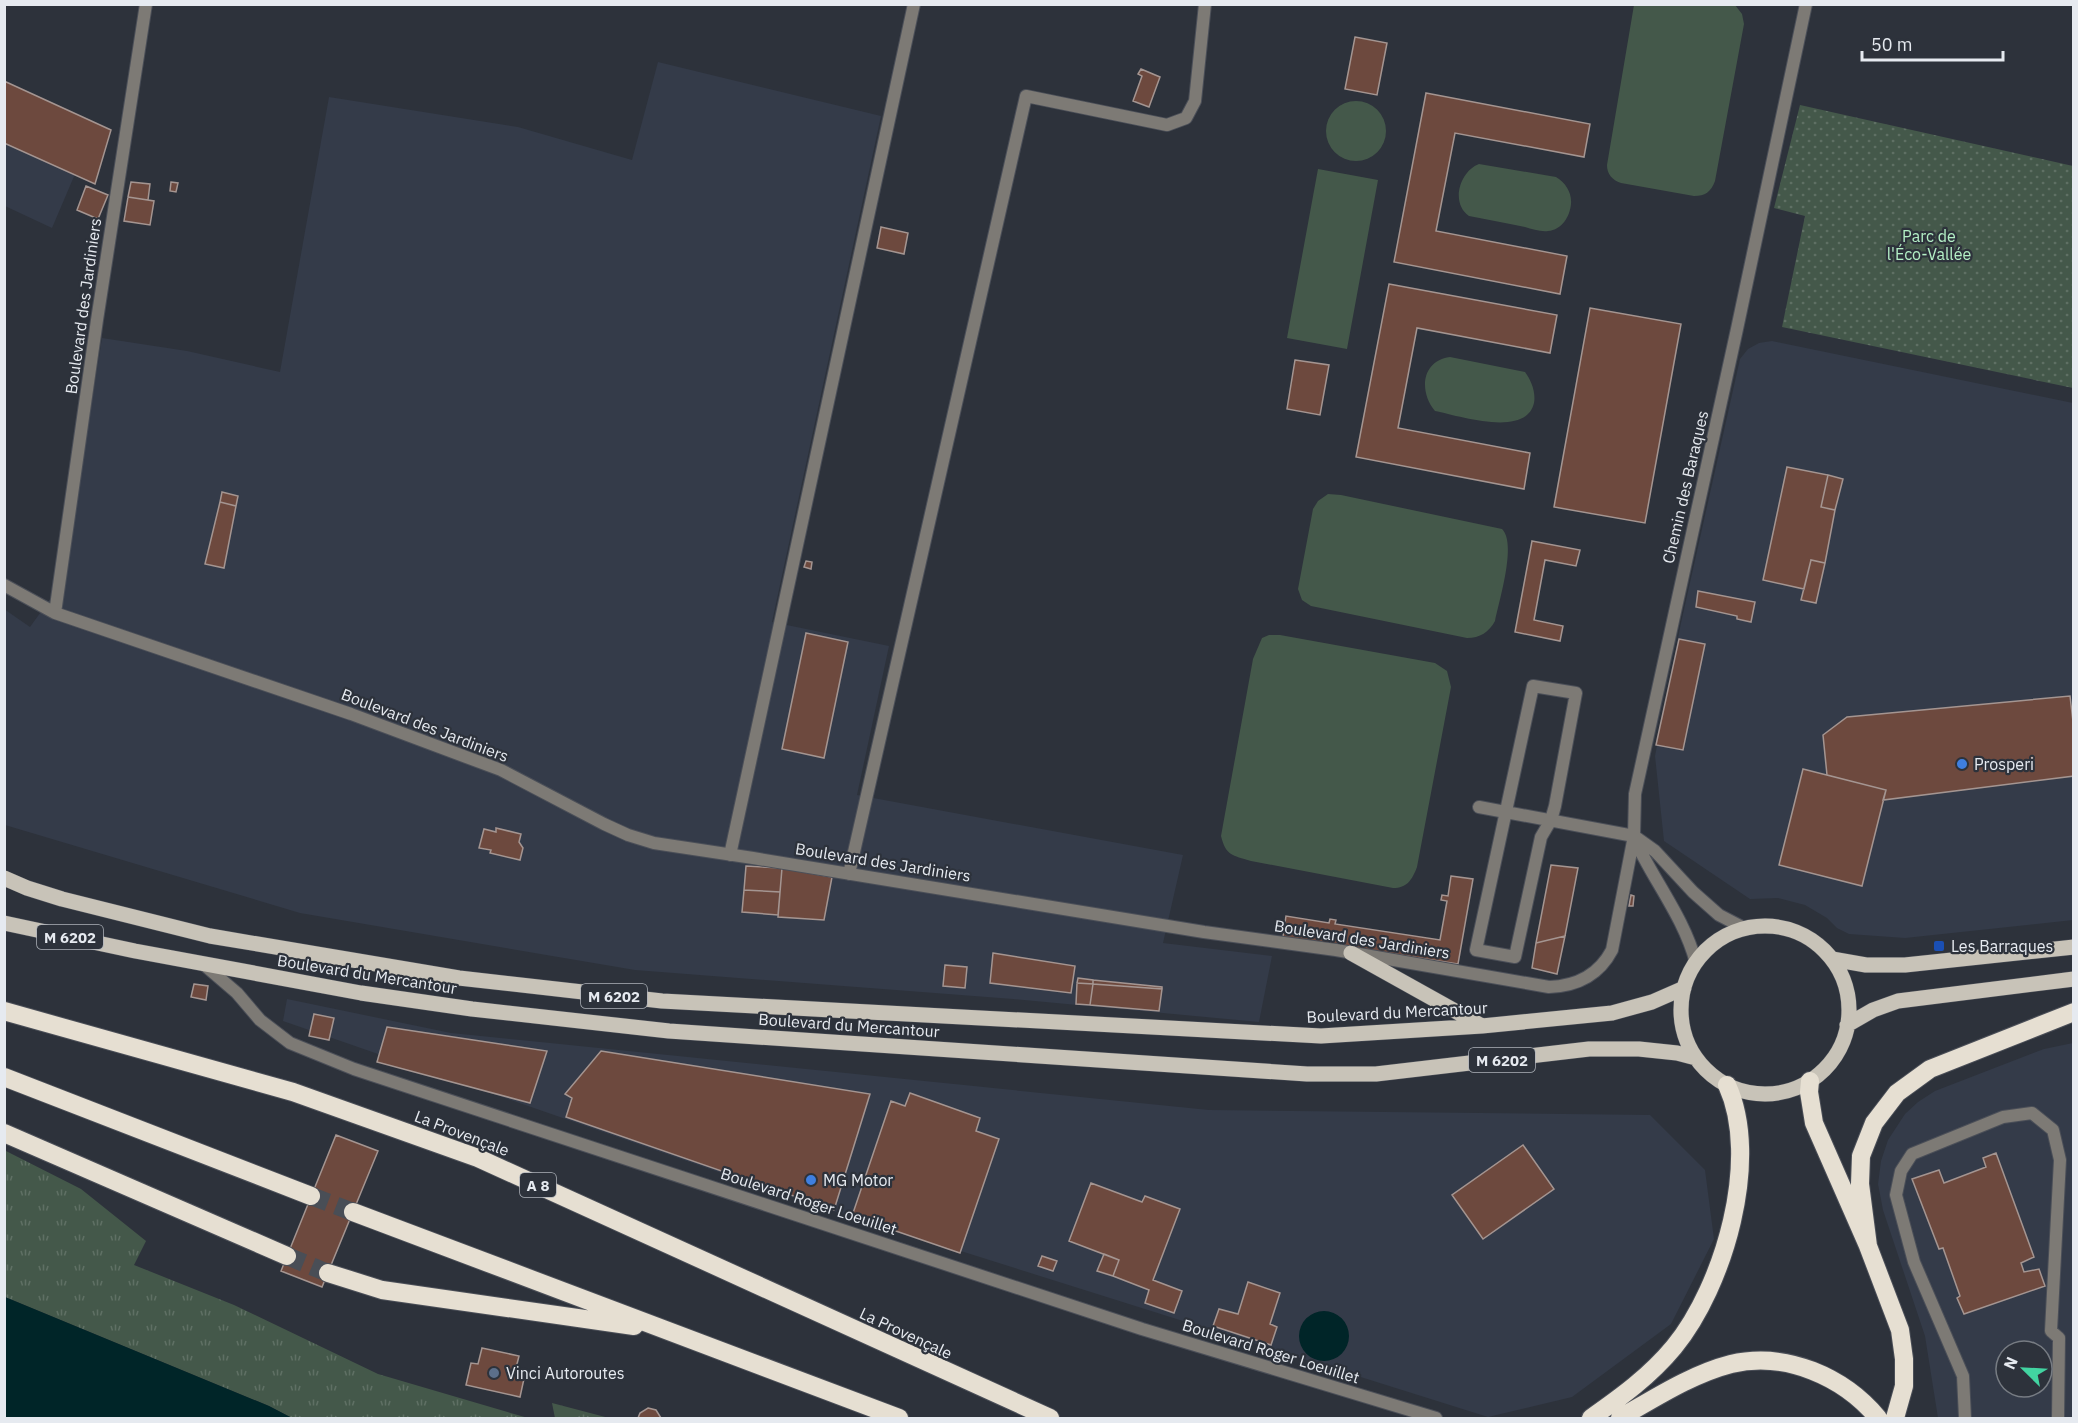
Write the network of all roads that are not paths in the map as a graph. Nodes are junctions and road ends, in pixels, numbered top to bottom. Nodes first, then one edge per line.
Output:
1 (146, 4) edge
2 (914, 4) edge
3 (1205, 4) edge
4 (1806, 4) edge
5 (4, 585) edge
6 (55, 613) junction
7 (1479, 807) dead end
8 (1507, 812) junction
9 (1551, 820) junction
10 (1634, 836) junction
11 (730, 855) junction
12 (849, 874) junction
13 (4, 878) edge
14 (4, 923) edge
15 (1744, 928) junction
16 (2073, 947) edge
17 (1351, 953) junction
18 (1832, 959) junction
19 (201, 963) junction
20 (1696, 963) junction
21 (2073, 979) edge
22 (1684, 988) junction
23 (4, 1011) edge
24 (2073, 1012) edge
25 (1847, 1025) junction
26 (1482, 1026) junction
27 (1696, 1058) junction
28 (4, 1077) edge
29 (1810, 1081) junction
30 (1727, 1085) junction
31 (4, 1133) edge
32 (311, 1196) tunnel mouth
33 (353, 1212) tunnel mouth
34 (1868, 1246) junction
35 (286, 1256) tunnel mouth
36 (328, 1273) tunnel mouth
37 (668, 1331) junction
38 (1874, 1414) edge
39 (899, 1419) edge
40 (1050, 1419) edge
41 (1436, 1419) edge
42 (1591, 1419) edge
43 (1620, 1419) edge
44 (1895, 1419) edge
45 (1965, 1419) edge
46 (2058, 1419) edge

1 - 6 street, Boulevard des Jardiniers
2 - 11 street
3 - 12 street
4 - 10 street, Chemin des Baraques
5 - 6 street, Boulevard des Jardiniers
6 - 11 street, Boulevard des Jardiniers
7 - 8 street
8 - 9 street
8 - 9 street
8 - 9 street
9 - 10 street
10 - 15 street
10 - 17 street, Boulevard des Jardiniers
10 - 20 street
11 - 12 street, Boulevard des Jardiniers
12 - 17 street, Boulevard des Jardiniers
13 - 26 main road, Boulevard du Mercantour / M 6202
14 - 19 main road, Boulevard du Mercantour / M 6202
15 - 18 main road
15 - 20 main road
16 - 18 main road
17 - 26 main road
18 - 25 main road
19 - 27 main road, Boulevard du Mercantour / M 6202
19 - 41 street, Boulevard Roger Loeuillet
20 - 22 main road
21 - 25 main road
22 - 26 main road, Boulevard du Mercantour / M 6202
22 - 27 main road
23 - 40 highway, La Provençale / A 8
24 - 34 highway
25 - 29 main road
27 - 30 main road
28 - 32 highway
29 - 30 main road
29 - 34 highway
30 - 42 highway
31 - 35 highway
33 - 37 highway
34 - 44 highway
36 - 37 highway
37 - 39 highway
38 - 43 highway
45 - 46 street

